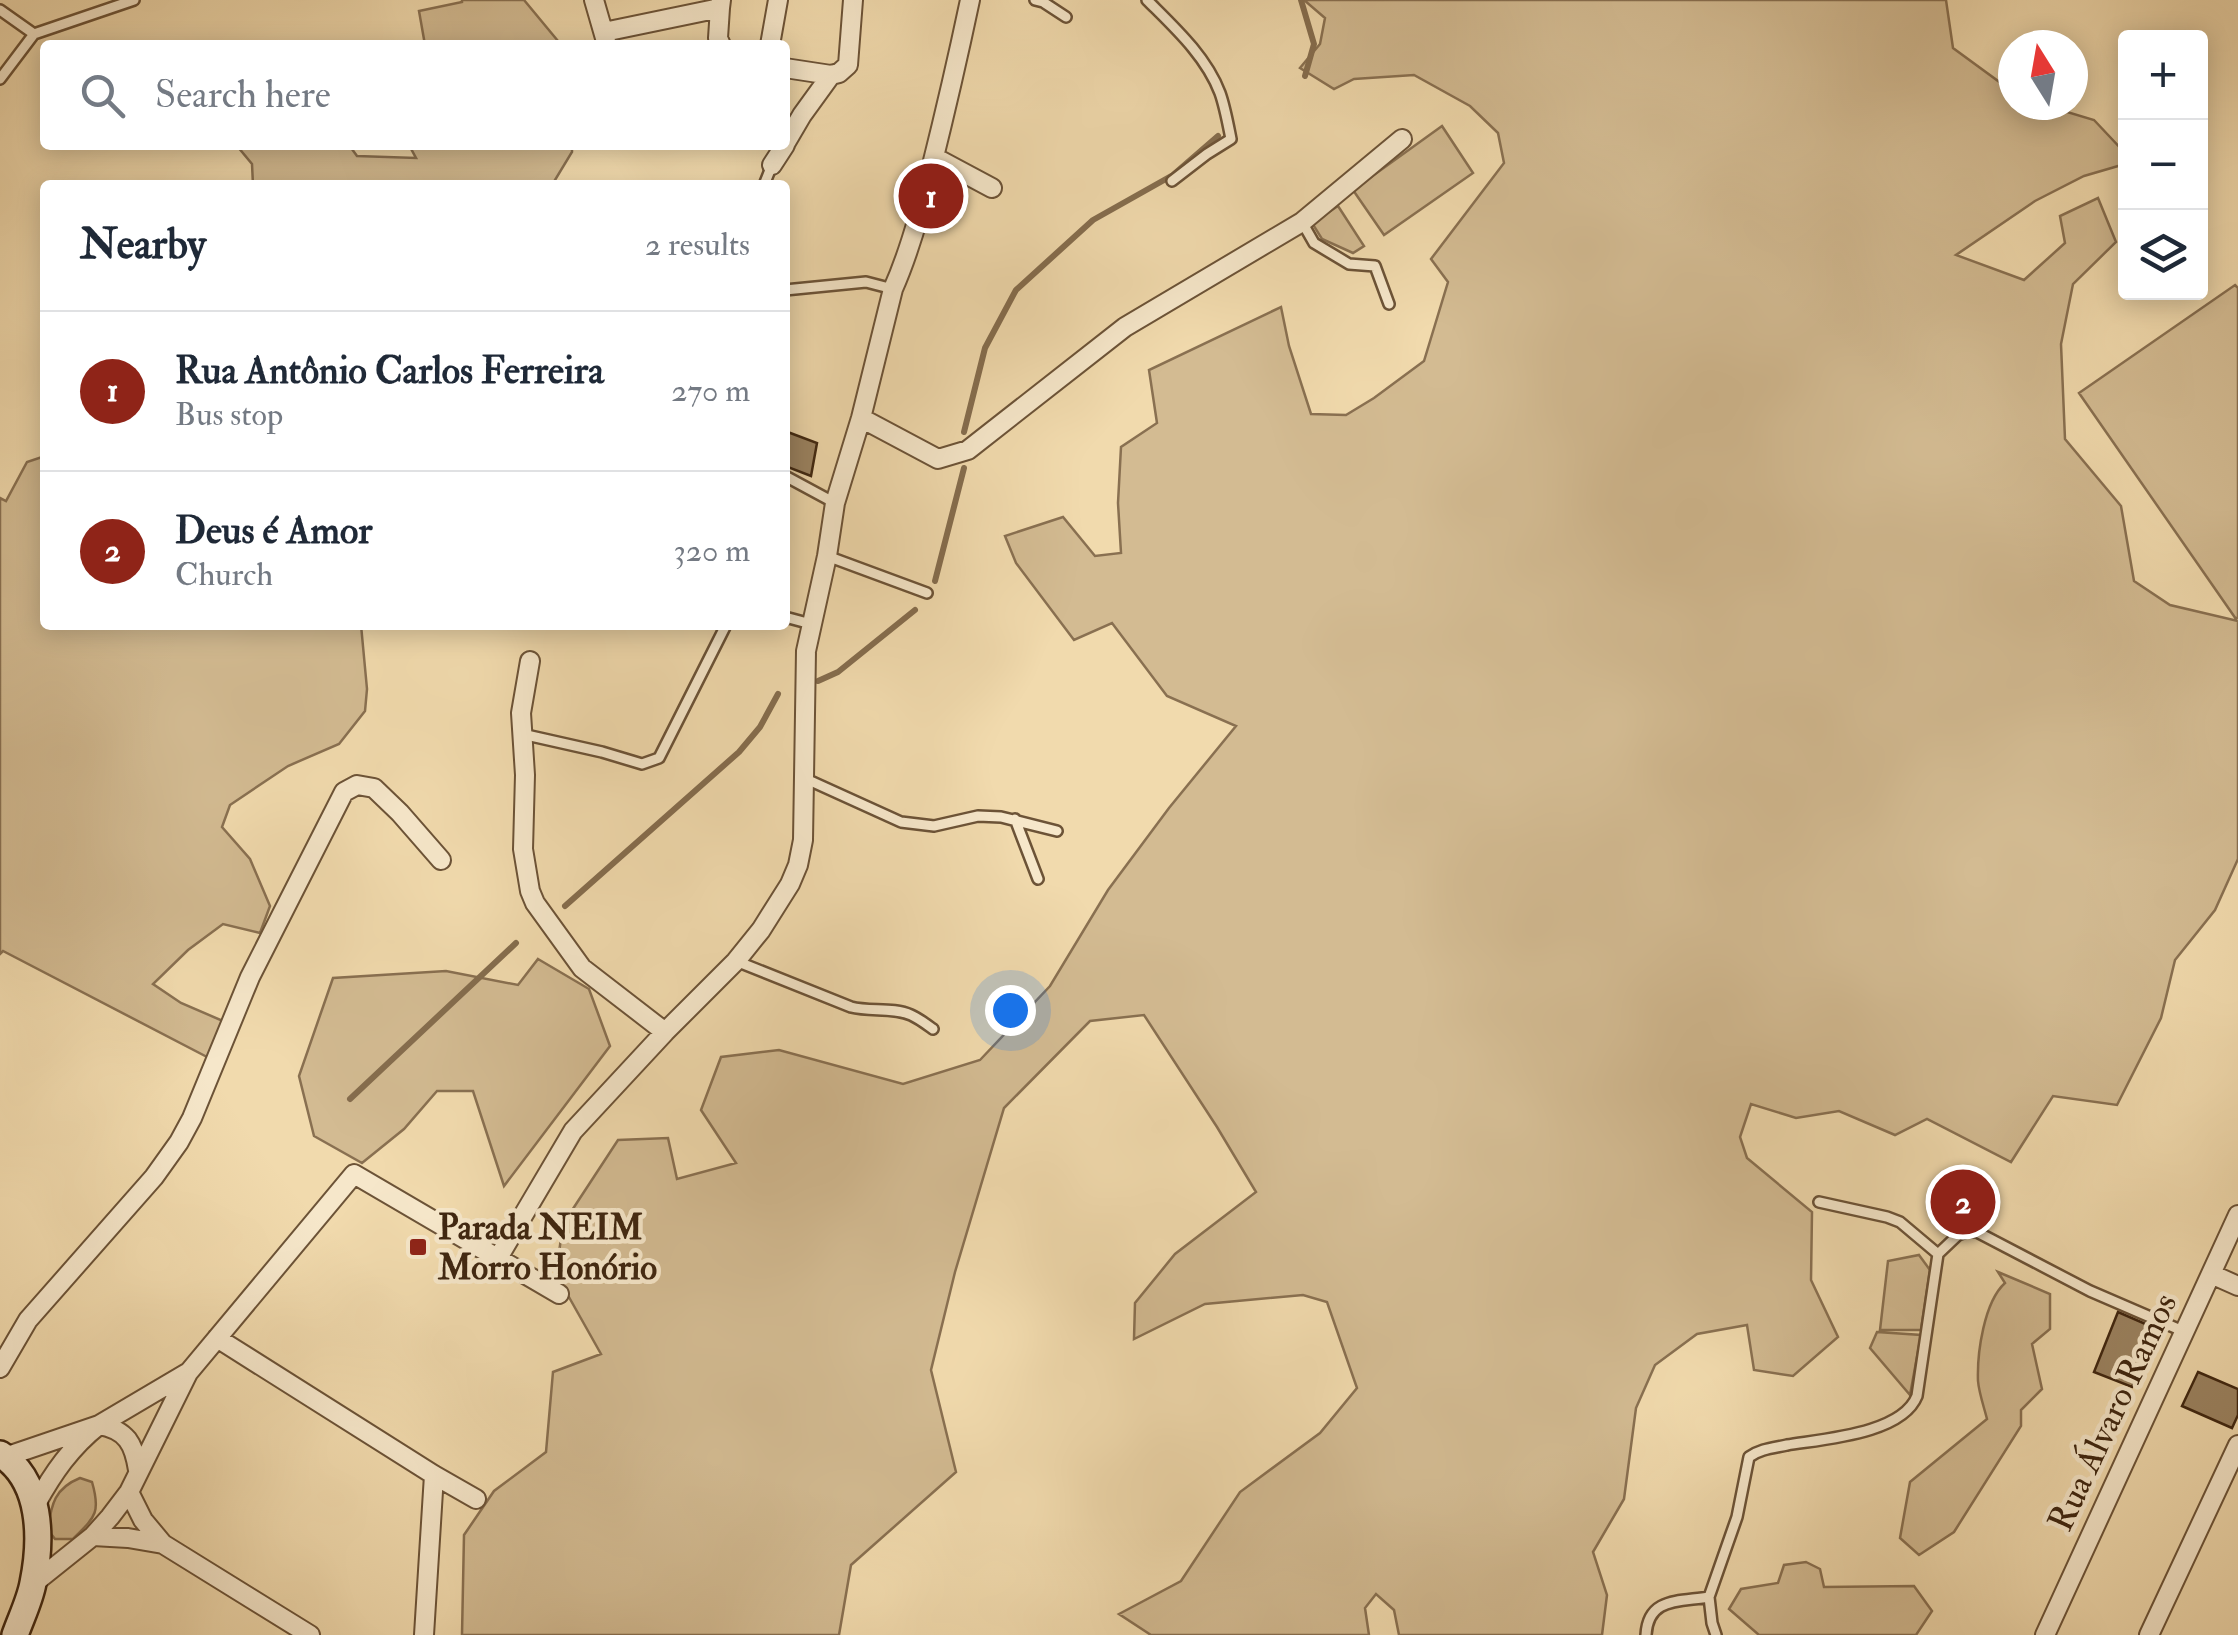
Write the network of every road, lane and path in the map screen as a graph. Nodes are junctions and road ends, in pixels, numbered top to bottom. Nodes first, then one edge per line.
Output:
1 (134, 0) edge
2 (594, 0) edge
3 (778, 0) edge
4 (853, 0) edge
5 (970, 0) edge
6 (1035, 0) edge
7 (1147, 0) edge
8 (721, 4) edge
9 (0, 10) edge
10 (1066, 17) dead end
11 (34, 34) junction
12 (606, 38) edge
13 (719, 40) edge
14 (771, 40) edge
15 (790, 69) edge
16 (831, 75) junction
17 (0, 79) edge
18 (790, 136) edge
19 (1402, 139) dead end
20 (782, 150) edge
21 (934, 157) junction
22 (772, 165) joint
23 (766, 180) edge
24 (1172, 182) dead end
25 (992, 188) dead end
26 (1302, 222) junction
27 (893, 289) junction
28 (790, 290) edge
29 (1389, 304) dead end
30 (860, 418) junction
31 (790, 479) edge
32 (835, 503) junction
33 (827, 556) junction
34 (927, 593) dead end
35 (790, 617) edge
36 (812, 624) junction
37 (723, 630) edge
38 (530, 662) dead end
39 (522, 734) junction
40 (804, 778) junction
41 (1014, 819) junction
42 (1058, 831) dead end
43 (441, 860) dead end
44 (1038, 879) dead end
45 (736, 961) junction
46 (933, 1029) dead end
47 (664, 1032) junction
48 (1820, 1202) dead end
49 (2238, 1215) edge
50 (1938, 1254) junction
51 (498, 1258) junction
52 (2211, 1274) junction
53 (2238, 1286) edge
54 (559, 1294) dead end
55 (2185, 1332) junction
56 (216, 1338) junction
57 (0, 1368) edge
58 (188, 1373) junction
59 (99, 1424) junction
60 (2238, 1445) edge
61 (3, 1455) edge
62 (138, 1470) junction
63 (434, 1476) junction
64 (129, 1492) junction
65 (476, 1499) dead end
66 (36, 1504) junction
67 (93, 1536) junction
68 (163, 1544) junction
69 (33, 1584) junction
70 (1710, 1596) junction
71 (15, 1635) edge
72 (310, 1635) edge
73 (424, 1635) edge
74 (1646, 1635) edge
75 (1716, 1635) edge
76 (2045, 1635) edge
77 (2149, 1635) edge

1 - 11 lane
2 - 12 street
3 - 14 street
4 - 16 street
5 - 21 street
6 - 10 lane
7 - 24 lane
8 - 12 street
8 - 13 street
9 - 11 lane
11 - 17 lane
15 - 16 street
16 - 18 street
19 - 26 street
20 - 22 street
21 - 25 street
21 - 27 street
22 - 23 lane
26 - 29 lane
26 - 30 street
27 - 28 lane
27 - 30 street
30 - 32 street
31 - 32 lane
32 - 33 street
33 - 34 lane
33 - 36 street
35 - 36 lane
36 - 40 street
37 - 39 lane
38 - 39 street
39 - 47 street
40 - 41 lane
40 - 45 street
41 - 42 lane
41 - 44 lane
43 - 57 street
45 - 46 lane
45 - 47 street
47 - 51 street
48 - 50 lane
49 - 52 street, Rua Álvaro Ramos
50 - 55 lane
50 - 70 lane
51 - 54 street
51 - 56 street
52 - 53 street
52 - 55 street, Rua Álvaro Ramos
55 - 76 street, Rua Álvaro Ramos
56 - 58 street
56 - 63 street
58 - 59 street
58 - 62 street
59 - 61 street
59 - 62 street
59 - 66 street
60 - 77 street
61 - 66 street
62 - 64 street
63 - 65 street
63 - 73 street
64 - 67 street
64 - 68 street
66 - 69 street
67 - 68 street
67 - 69 street
68 - 72 street
69 - 71 street
70 - 74 lane
70 - 75 lane

